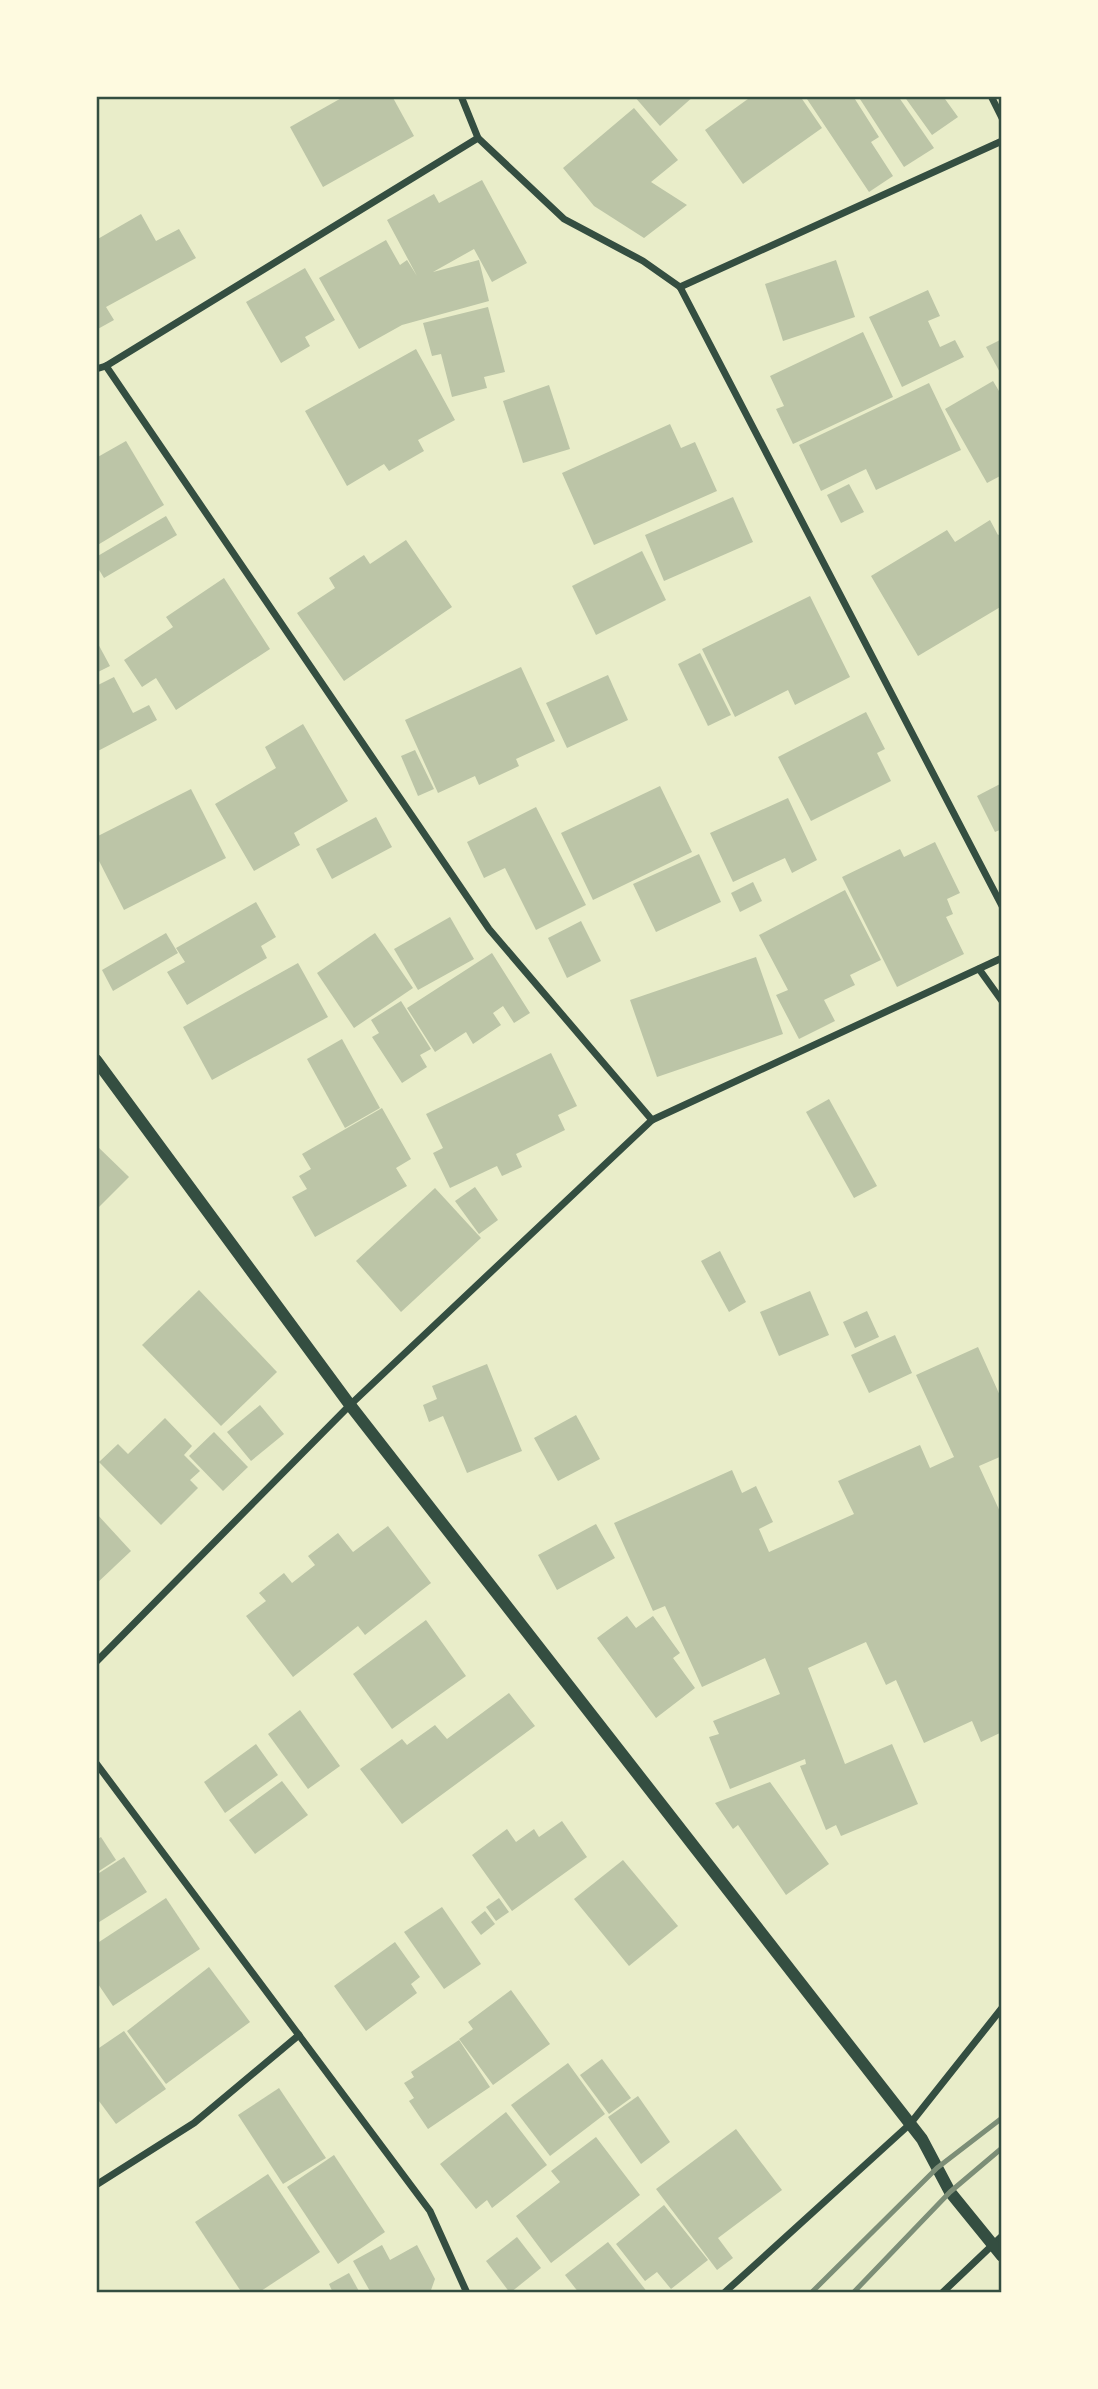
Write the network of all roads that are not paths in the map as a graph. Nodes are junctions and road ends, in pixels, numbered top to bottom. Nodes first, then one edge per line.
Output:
1 (461, 96) edge
2 (991, 96) edge
3 (1002, 118) edge
4 (478, 138) junction
5 (1002, 141) edge
6 (680, 287) junction
7 (106, 366) junction
8 (96, 369) edge
9 (1002, 906) edge
10 (1002, 958) edge
11 (979, 969) junction
12 (1002, 1001) edge
13 (96, 1060) edge
14 (652, 1120) junction
15 (350, 1405) junction
16 (96, 1662) edge
17 (96, 1763) edge
18 (1002, 2008) edge
19 (299, 2035) junction
20 (910, 2124) junction
21 (96, 2185) edge
22 (999, 2246) edge
23 (467, 2293) edge
24 (724, 2293) edge
25 (942, 2293) edge

1 - 4 street
2 - 3 street
4 - 6 street
4 - 7 street
5 - 6 street
6 - 9 street
7 - 8 street
7 - 14 street
10 - 11 street
11 - 12 street
11 - 14 street
13 - 15 street
14 - 15 street
15 - 16 street
15 - 20 street
17 - 19 street
18 - 20 street
19 - 21 street
19 - 23 street
20 - 22 street
20 - 24 street
22 - 25 street

